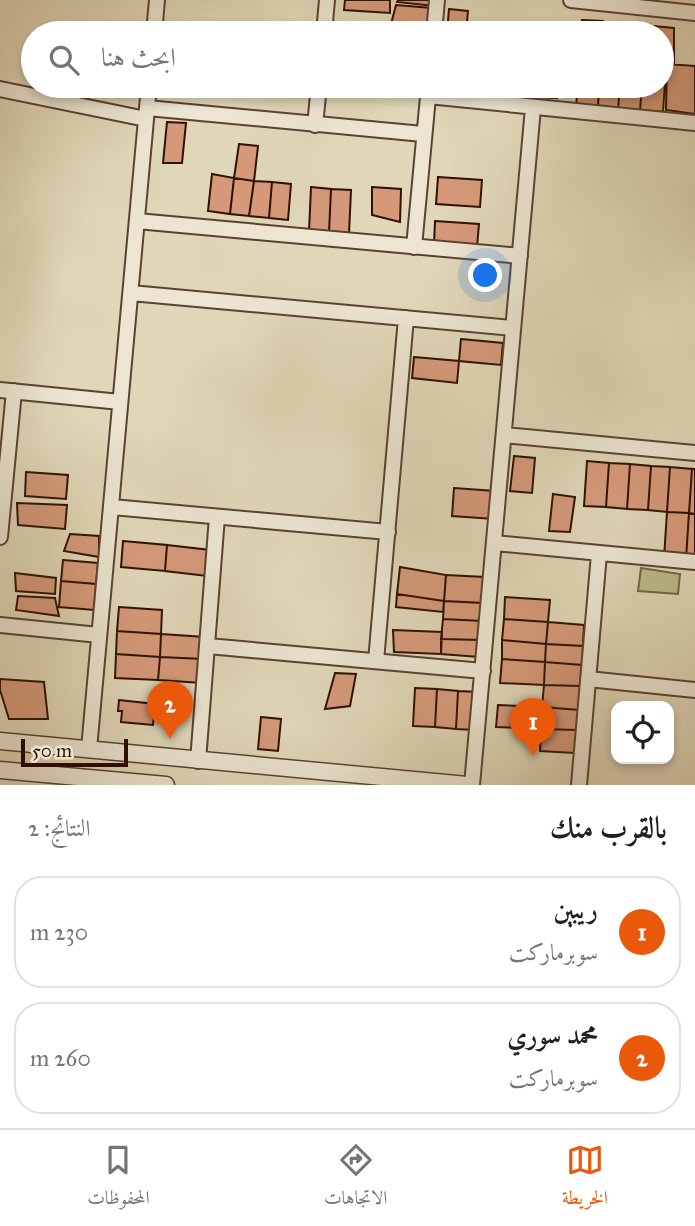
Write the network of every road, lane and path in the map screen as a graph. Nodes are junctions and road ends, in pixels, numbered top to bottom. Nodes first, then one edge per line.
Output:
1 (157, 0) edge
2 (327, 0) edge
3 (438, 0) edge
4 (571, 0) edge
5 (695, 13) edge
6 (155, 21) edge
7 (325, 21) edge
8 (435, 21) edge
9 (0, 89) edge
10 (21, 93) edge
11 (53, 98) edge
12 (148, 98) edge
13 (318, 98) edge
14 (427, 98) edge
15 (471, 98) edge
16 (533, 108) junction
17 (146, 114) junction
18 (695, 122) edge
19 (315, 125) junction
20 (423, 134) junction
21 (137, 221) junction
22 (414, 247) junction
23 (520, 256) junction
24 (131, 293) junction
25 (406, 318) junction
26 (513, 328) junction
27 (7, 391) edge
28 (120, 401) junction
29 (504, 435) junction
30 (695, 453) edge
31 (2, 499) edge
32 (112, 508) junction
33 (217, 517) junction
34 (388, 532) junction
35 (0, 537) edge
36 (494, 543) junction
37 (599, 554) junction
38 (695, 562) edge
39 (0, 625) edge
40 (99, 635) junction
41 (208, 646) junction
42 (376, 661) junction
43 (483, 671) junction
44 (588, 679) junction
45 (695, 690) edge
46 (0, 741) edge
47 (89, 749) junction
48 (135, 755) junction
49 (198, 761) junction
50 (0, 770) edge
51 (131, 782) junction
52 (166, 785) edge
53 (467, 785) edge
54 (472, 785) edge
55 (579, 785) edge

1 - 6 street
2 - 7 street
3 - 8 street
4 - 5 street
9 - 10 street
11 - 17 street
12 - 17 street
13 - 19 street
14 - 20 street
15 - 16 street
16 - 18 street
16 - 23 street
17 - 19 street
17 - 21 street
19 - 20 street
20 - 22 street
21 - 22 street
21 - 24 street
22 - 23 street
23 - 26 street
24 - 25 street
24 - 28 street
25 - 26 street
25 - 34 street
26 - 29 street
27 - 28 street
27 - 31 street
28 - 32 street
29 - 30 street
29 - 36 street
31 - 35 street
32 - 33 street
32 - 40 street
33 - 34 street
33 - 41 street
34 - 42 street
36 - 37 street
36 - 43 street
37 - 38 street
37 - 44 street
39 - 40 street
40 - 47 street
41 - 42 street
41 - 49 street
42 - 43 street
43 - 54 street
44 - 45 street
44 - 55 street
46 - 47 street
47 - 48 street
48 - 49 street
48 - 51 street
49 - 53 street
50 - 51 street
51 - 52 street

